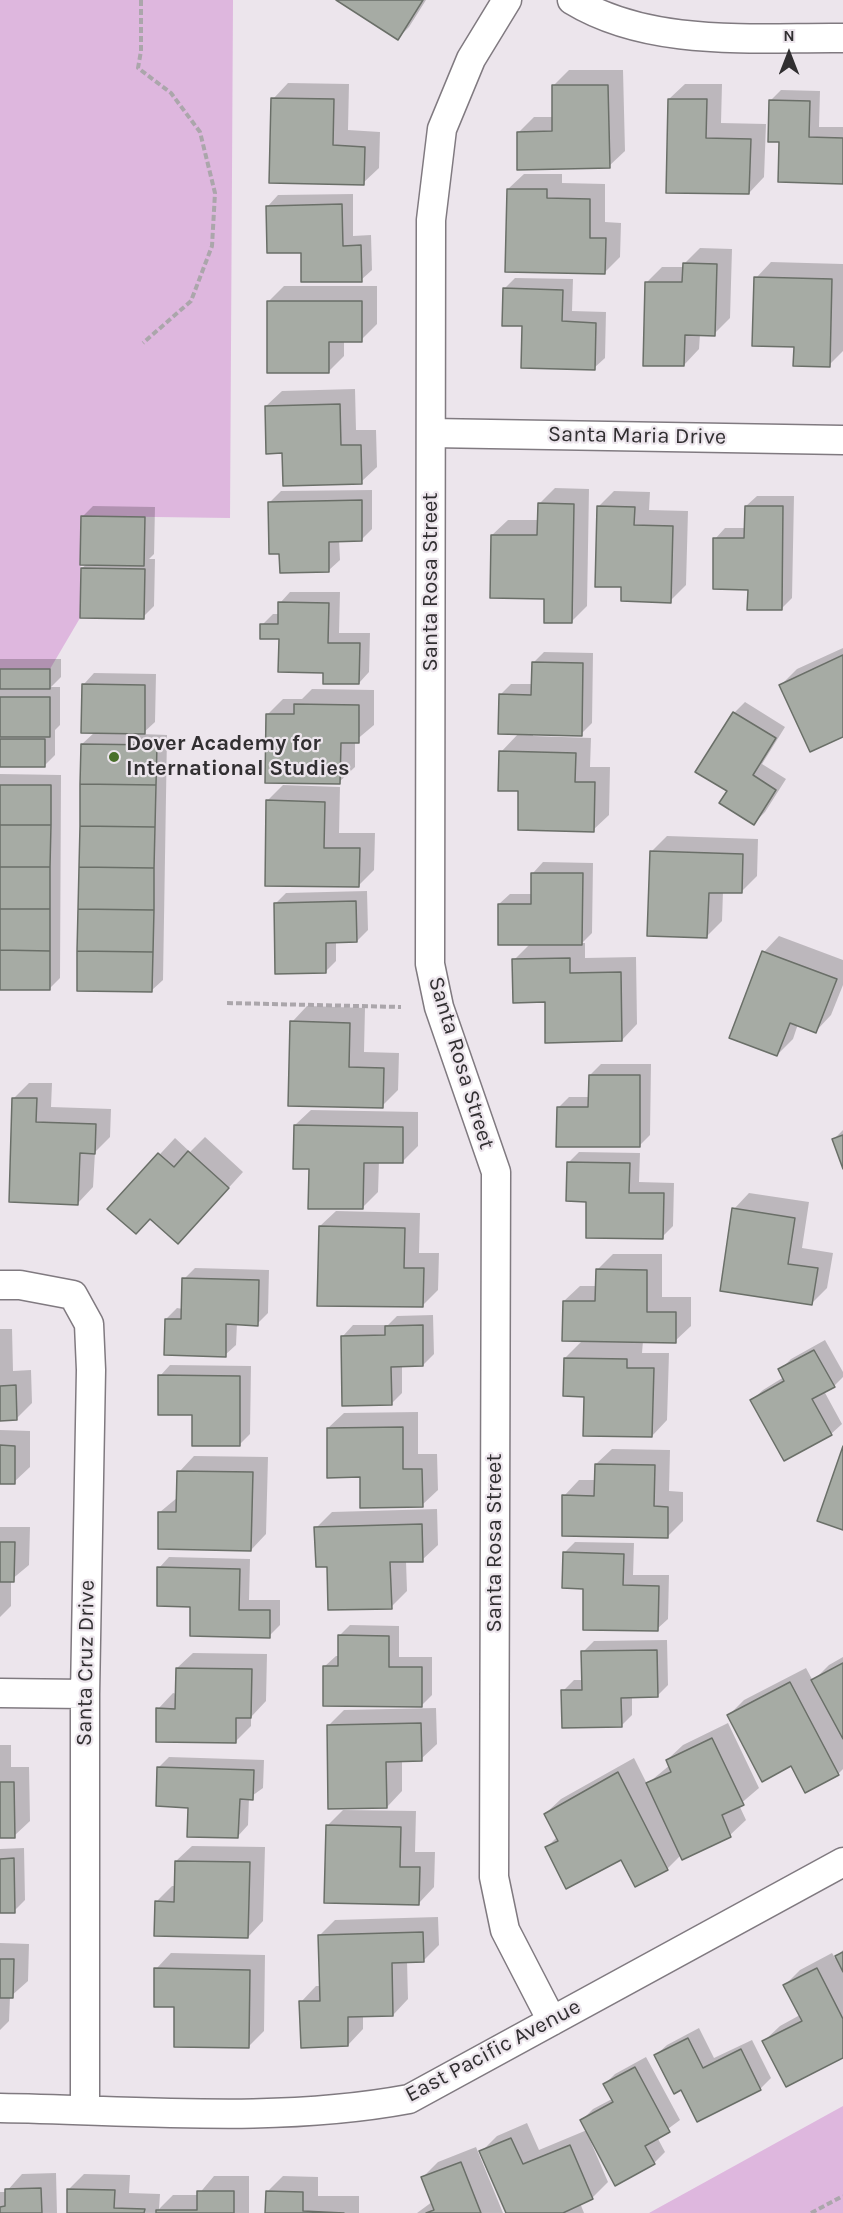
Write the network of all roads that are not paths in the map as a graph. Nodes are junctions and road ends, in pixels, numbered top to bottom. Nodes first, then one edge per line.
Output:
1 (507, 0) edge
2 (572, 0) edge
3 (843, 38) edge
4 (432, 433) junction
5 (843, 440) edge
6 (0, 1285) edge
7 (0, 1693) edge
8 (85, 1694) junction
9 (843, 1862) edge
10 (552, 2021) junction
11 (0, 2108) edge
12 (85, 2109) junction

1 - 4 street, Santa Rosa Street
2 - 3 street
4 - 5 street, Santa Maria Drive
4 - 10 street, Santa Rosa Street
6 - 8 street, Santa Cruz Drive
7 - 8 street
8 - 12 street, Santa Cruz Drive
9 - 10 street, East Pacific Avenue
10 - 12 street, East Pacific Avenue
11 - 12 street, East Pacific Avenue

